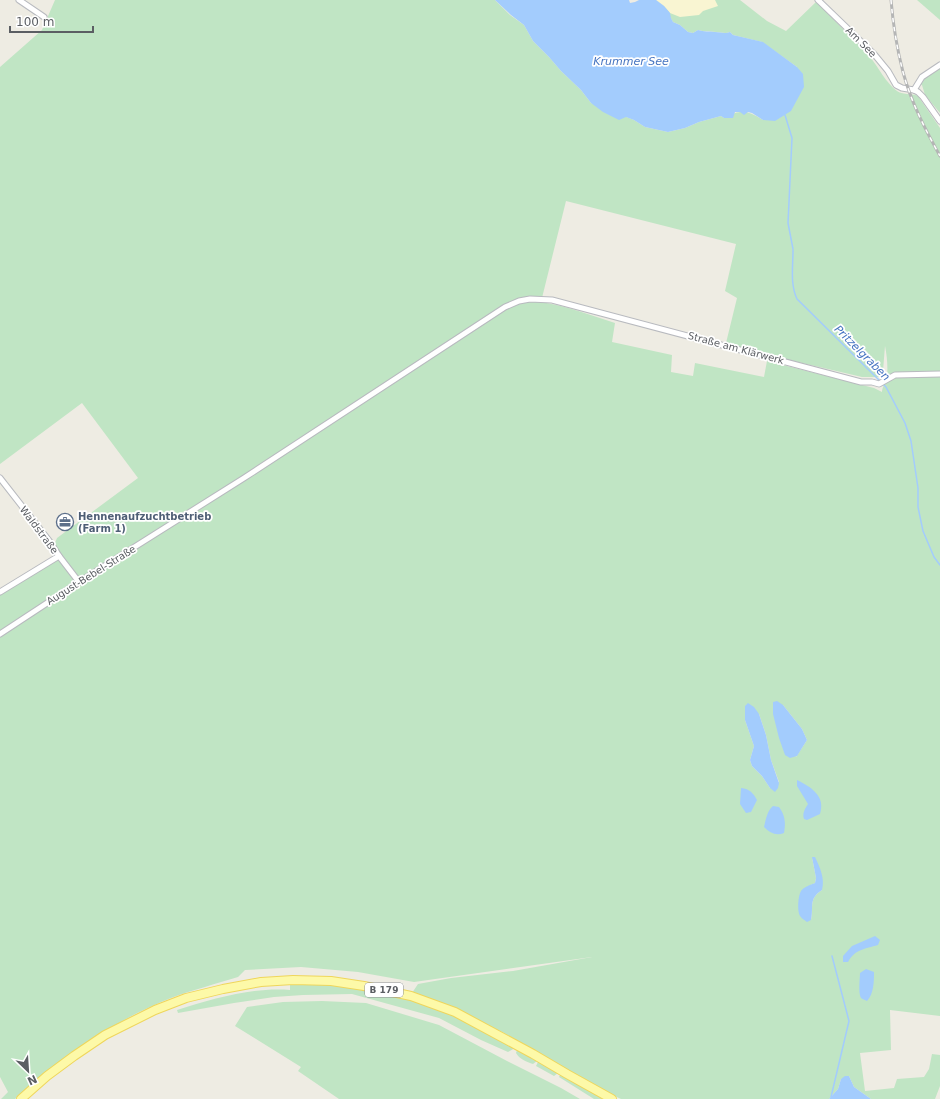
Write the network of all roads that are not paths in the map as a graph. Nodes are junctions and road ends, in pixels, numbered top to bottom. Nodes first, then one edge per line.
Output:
1 (19, 0) edge
2 (818, 0) edge
3 (44, 17) dead end
4 (940, 65) edge
5 (914, 90) junction
6 (940, 121) edge
7 (940, 374) edge
8 (0, 478) edge
9 (244, 478) joint
10 (59, 556) junction
11 (79, 582) junction
12 (0, 592) edge
13 (0, 634) edge
14 (21, 1099) edge
15 (612, 1099) edge

1 - 3 street
2 - 5 street, Am See
4 - 5 street
5 - 6 street
7 - 9 street, Straße am Klärwerk
8 - 10 street, Waldstraße
9 - 11 street, August-Bebel-Straße
10 - 11 street, Waldstraße
10 - 12 street
11 - 13 street, August-Bebel-Straße
14 - 15 main road, B 179

